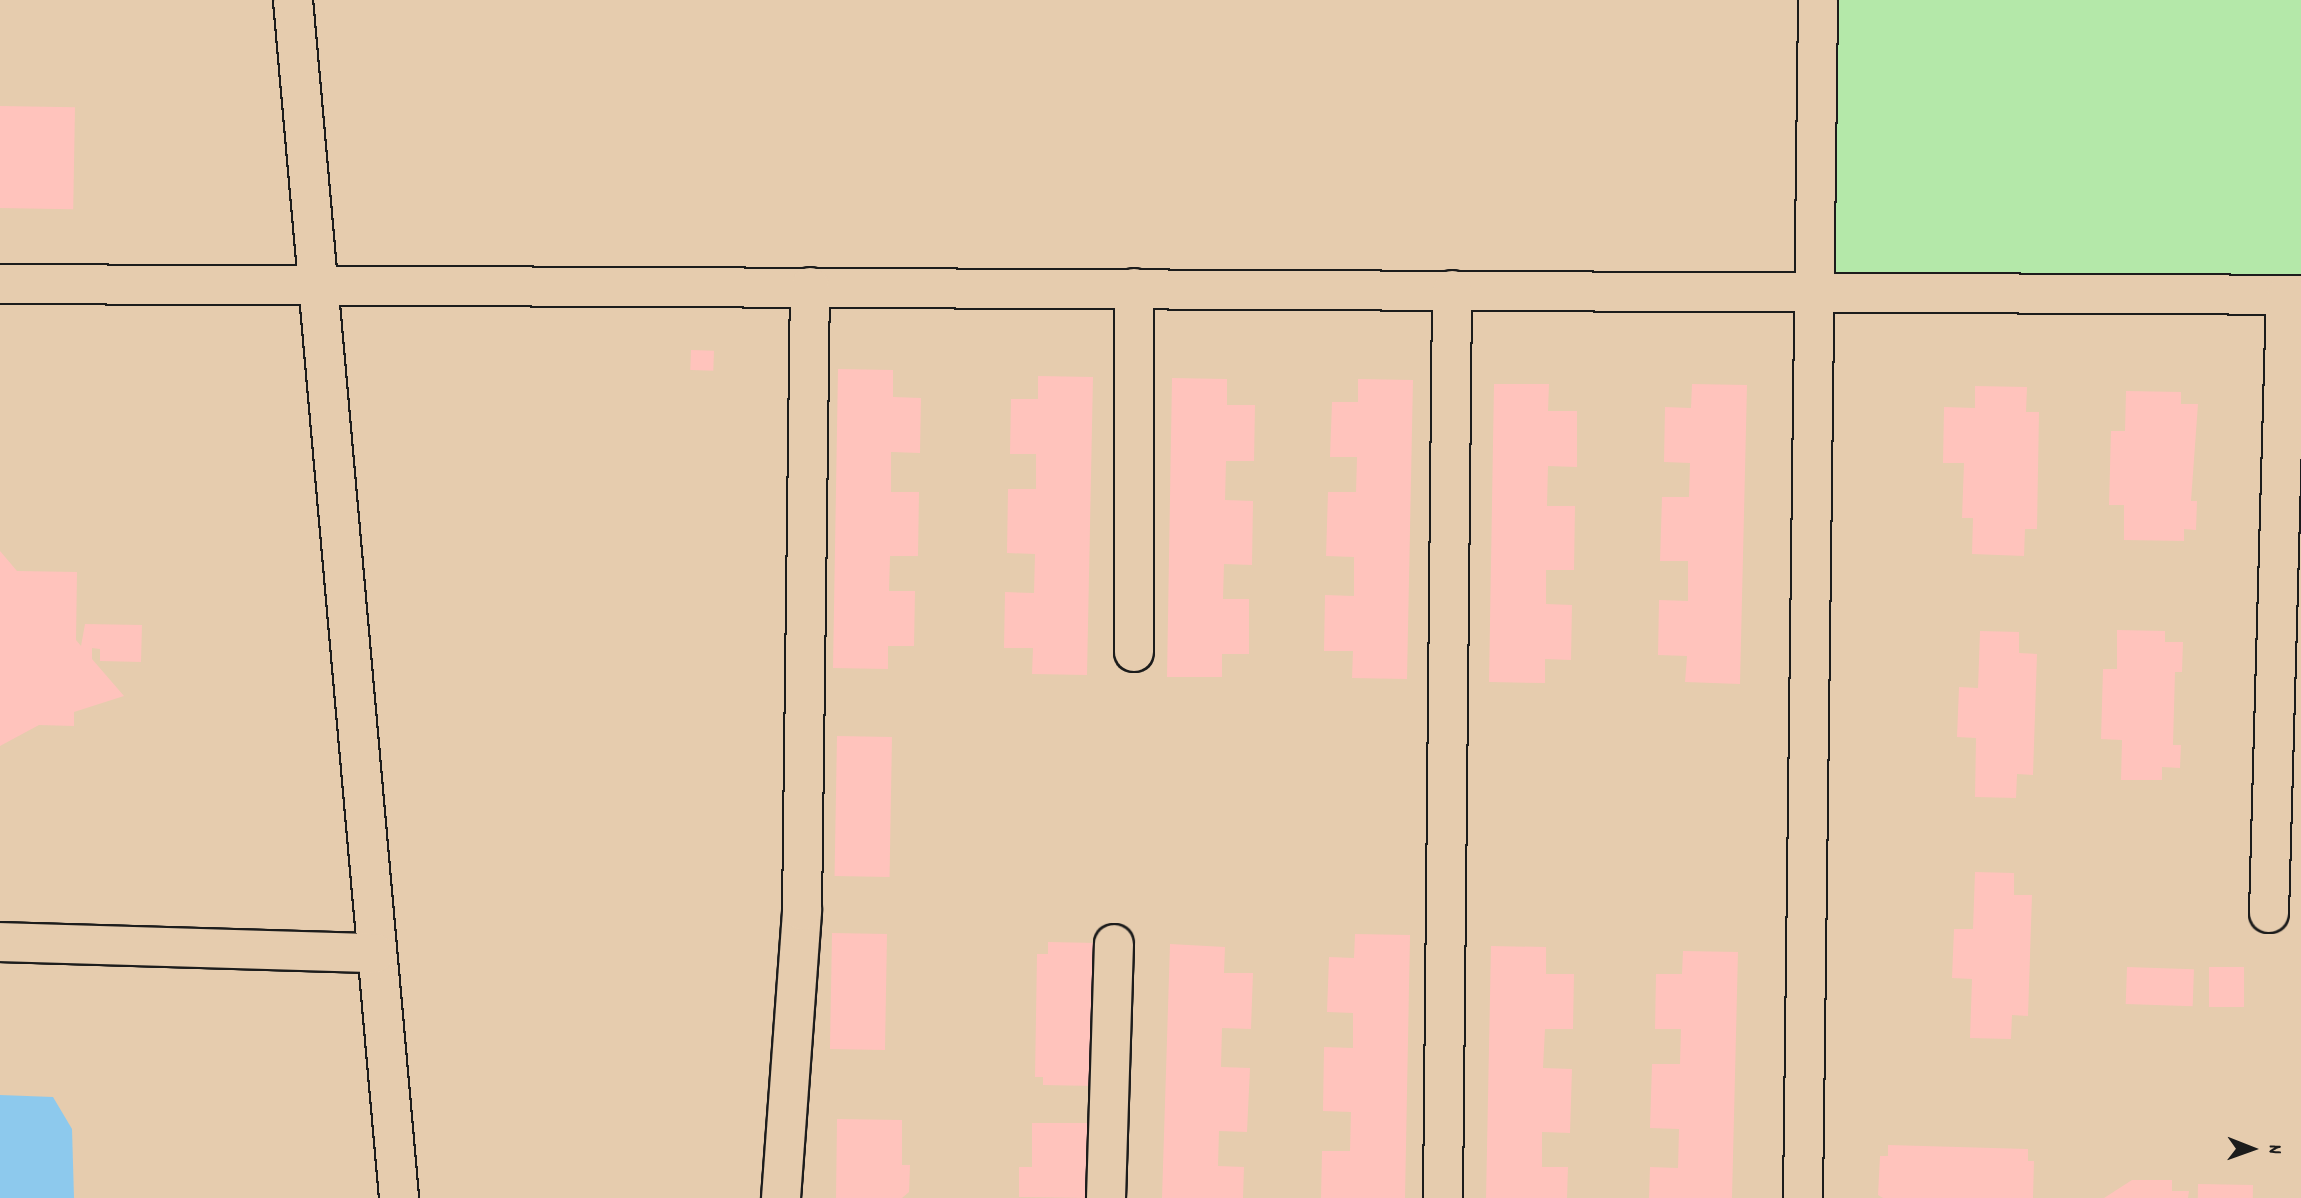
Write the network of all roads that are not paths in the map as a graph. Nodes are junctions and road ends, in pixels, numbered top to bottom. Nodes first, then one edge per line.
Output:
1 (293, 0) edge
2 (1818, 0) edge
3 (0, 284) edge
4 (319, 284) junction
5 (810, 287) junction
6 (1134, 288) junction
7 (1451, 290) junction
8 (1813, 292) junction
9 (2293, 295) edge
10 (1134, 652) dead end
11 (2269, 913) dead end
12 (0, 942) edge
13 (1115, 944) dead end
14 (375, 953) junction
15 (399, 1198) edge
16 (781, 1198) edge
17 (1106, 1198) edge
18 (1443, 1198) edge
19 (1803, 1198) edge

1 - 4 street
2 - 8 street
3 - 4 street
4 - 5 street
4 - 14 street
5 - 6 street
5 - 16 street
6 - 7 street
6 - 10 street
7 - 8 street
7 - 18 street
8 - 9 street
8 - 19 street
9 - 11 street
12 - 14 street
13 - 17 street
14 - 15 street

